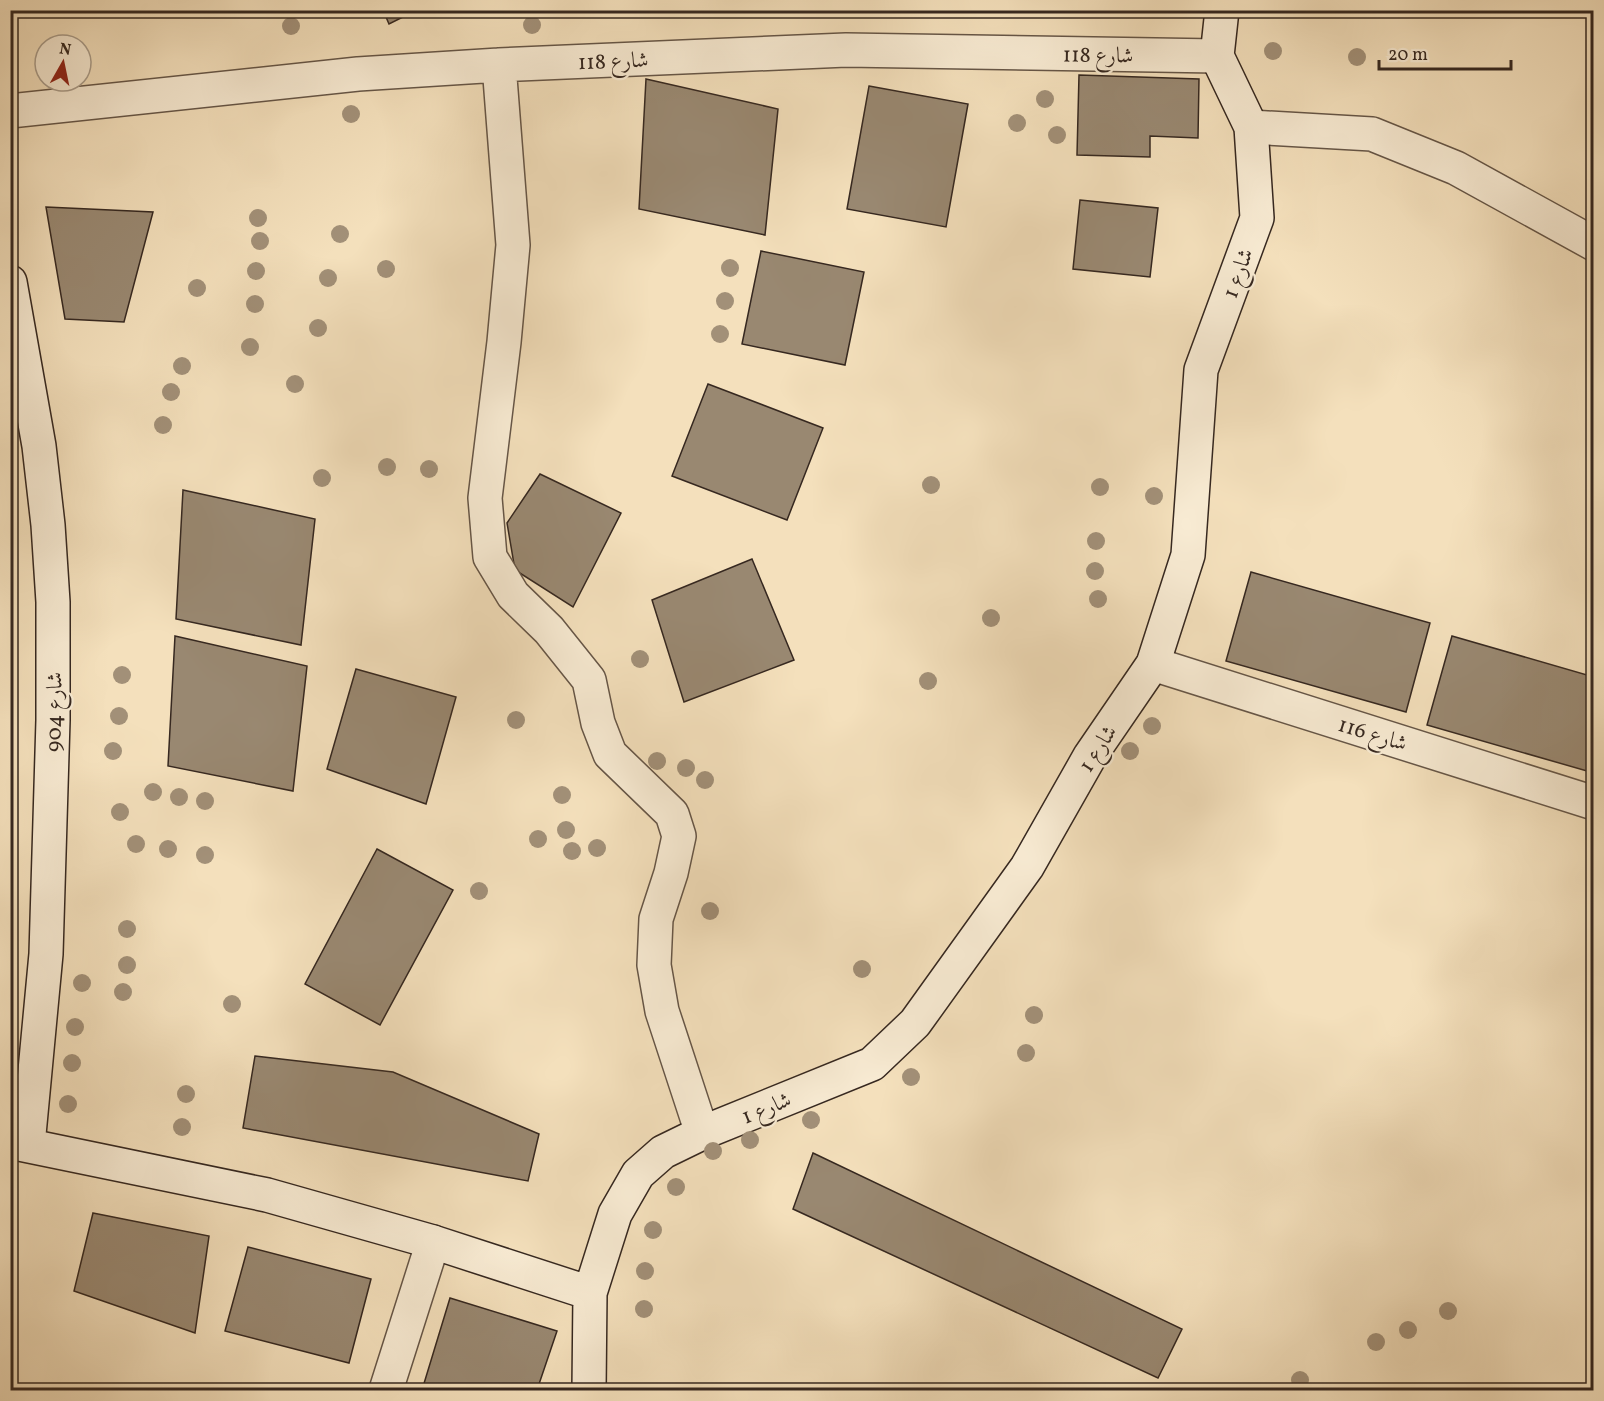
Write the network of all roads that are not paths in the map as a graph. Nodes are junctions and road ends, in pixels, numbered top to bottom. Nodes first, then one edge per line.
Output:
1 (1222, 10) edge
2 (1217, 56) junction
3 (499, 64) junction
4 (10, 111) edge
5 (1251, 127) junction
6 (1593, 244) edge
7 (10, 282) edge
8 (1154, 664) junction
9 (1593, 802) edge
10 (702, 1132) junction
11 (19, 1143) edge
12 (433, 1242) junction
13 (590, 1293) junction
14 (386, 1390) edge
15 (590, 1390) edge

1 - 2 street
2 - 3 street, شارع 118
2 - 5 street, شارع 1
3 - 4 street, شارع 118
3 - 10 street
5 - 6 street
5 - 8 street, شارع 1
7 - 11 street, شارع 904
8 - 9 street, شارع 116
8 - 10 street, شارع 1
10 - 13 street, شارع 1
11 - 12 street
12 - 13 street
12 - 14 street
13 - 15 street, شارع 1

